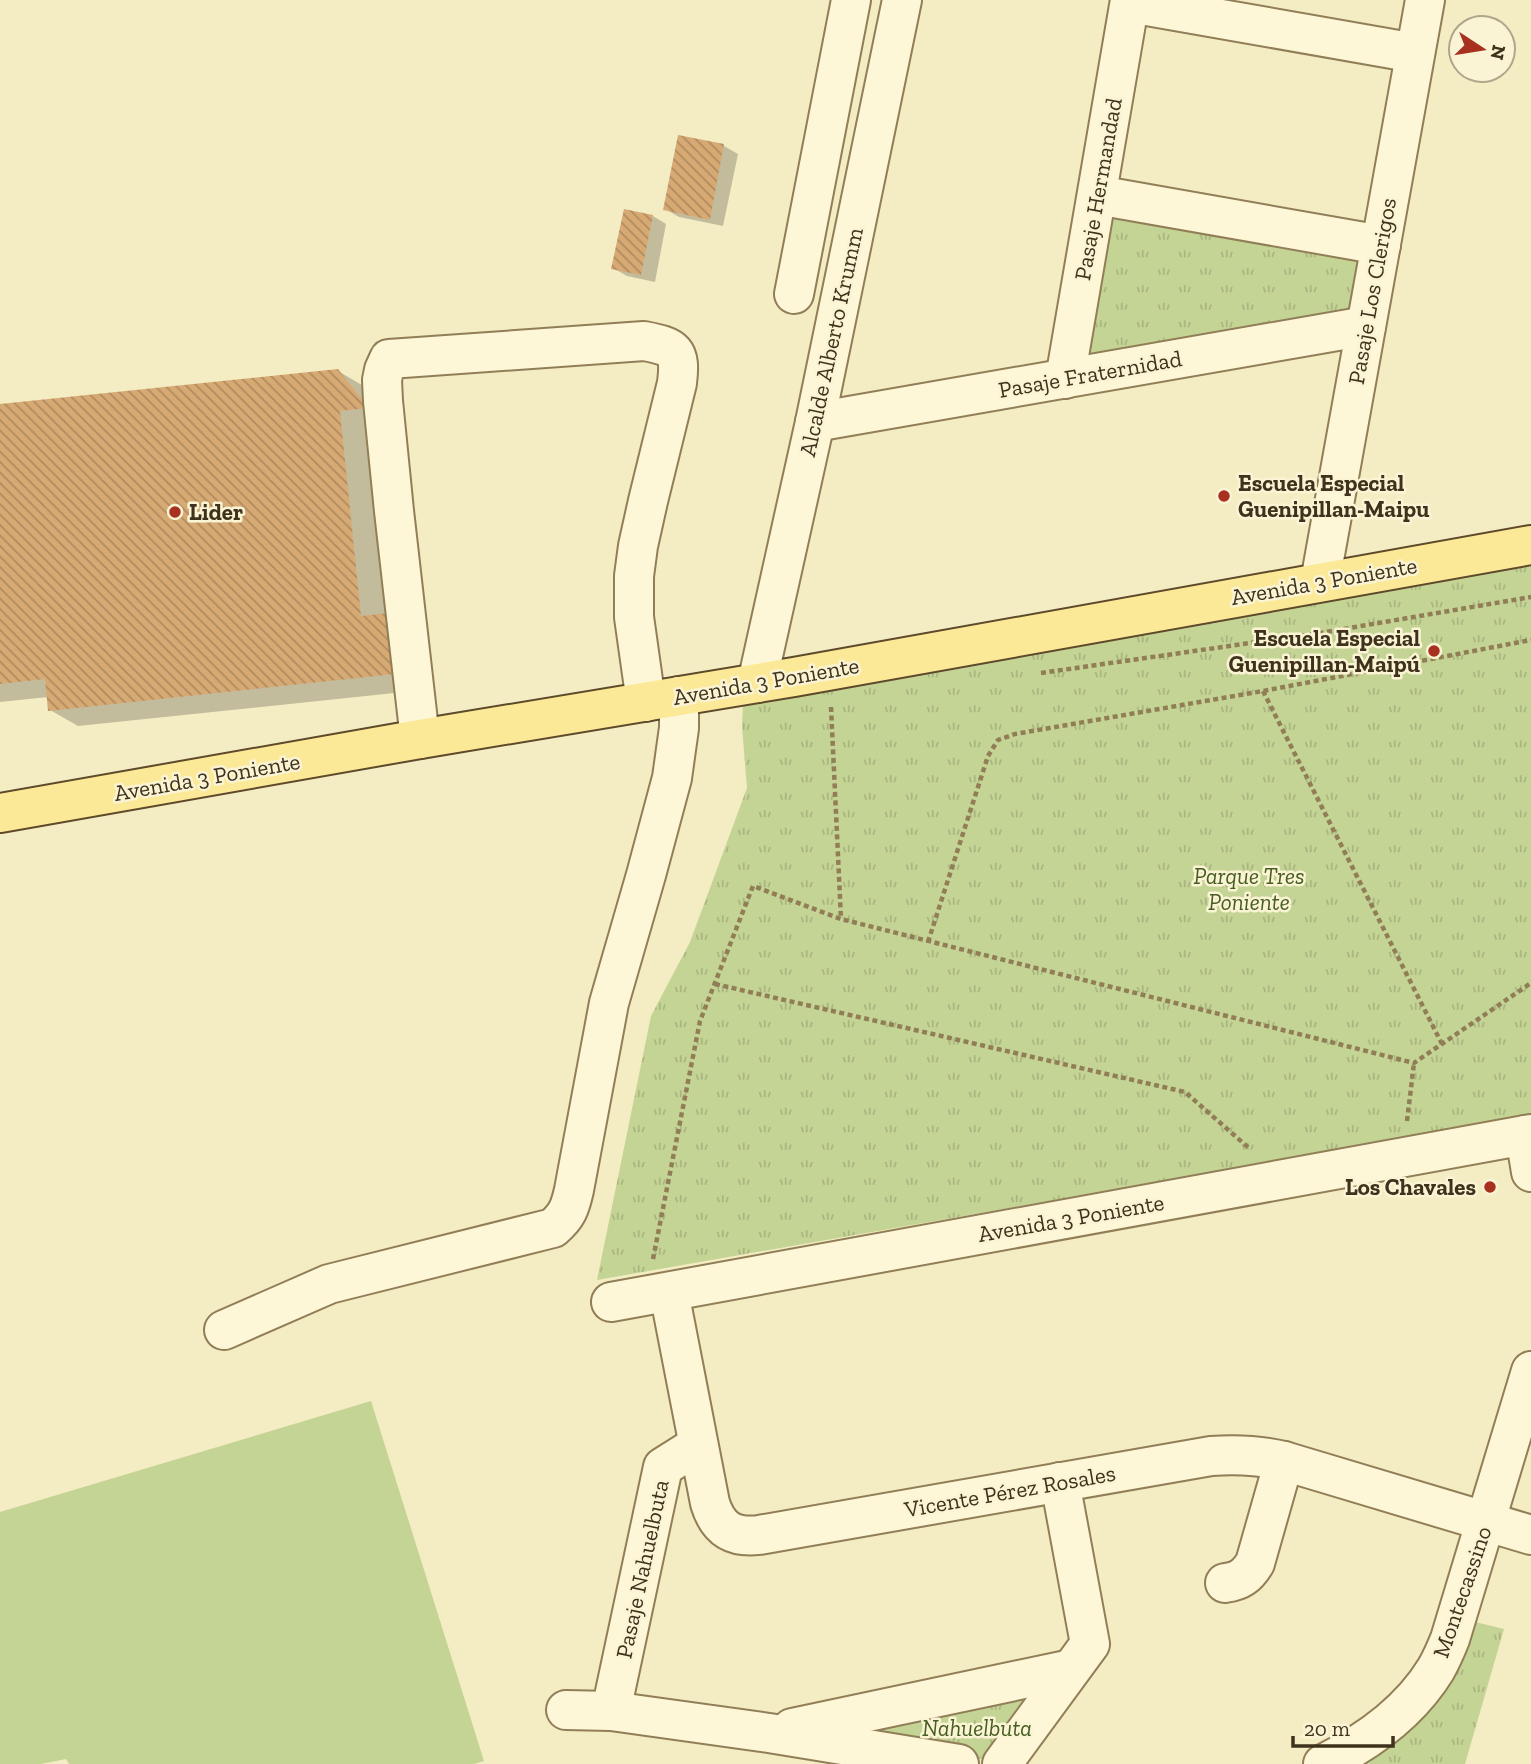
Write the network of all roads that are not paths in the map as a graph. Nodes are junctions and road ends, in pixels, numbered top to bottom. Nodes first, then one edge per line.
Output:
1 (851, 0) edge
2 (902, 0) edge
3 (1425, 0) edge
4 (1130, 1) edge
5 (1415, 53) junction
6 (1097, 195) junction
7 (1381, 245) junction
8 (794, 294) dead end
9 (1366, 326) junction
10 (1065, 379) junction
11 (815, 422) junction
12 (1531, 545) edge
13 (1320, 582) junction
14 (757, 683) junction
15 (662, 699) junction
16 (420, 739) junction
17 (0, 813) edge
18 (1528, 1134) edge
19 (1531, 1172) edge
20 (662, 1294) junction
21 (611, 1302) dead end
22 (224, 1330) dead end
23 (1531, 1370) edge
24 (698, 1445) junction
25 (1284, 1461) junction
26 (1060, 1482) junction
27 (1486, 1521) junction
28 (1531, 1535) edge
29 (1226, 1583) dead end
30 (1071, 1669) junction
31 (566, 1710) dead end
32 (611, 1711) junction
33 (769, 1733) junction
34 (959, 1764) edge
35 (1002, 1764) edge
36 (1323, 1764) edge

1 - 8 street
2 - 11 street, Alcalde Alberto Krumm
3 - 5 street, Pasaje Los Clerigos
4 - 5 street
4 - 6 street, Pasaje Hermandad
5 - 7 street, Pasaje Los Clerigos
6 - 7 street
6 - 10 street, Pasaje Hermandad
7 - 9 street, Pasaje Los Clerigos
9 - 10 street, Pasaje Fraternidad
9 - 13 street, Pasaje Los Clerigos
10 - 11 street, Pasaje Fraternidad
11 - 14 street, Alcalde Alberto Krumm
12 - 13 main road, Avenida 3 Poniente
13 - 14 main road, Avenida 3 Poniente
14 - 15 main road, Avenida 3 Poniente
15 - 16 main road, Avenida 3 Poniente
15 - 16 street
15 - 22 street
16 - 17 main road, Avenida 3 Poniente
18 - 19 street
18 - 20 street, Avenida 3 Poniente
20 - 21 street, Avenida 3 Poniente
20 - 24 street, Vicente Pérez Rosales
23 - 27 street, Montecassino
24 - 26 street, Vicente Pérez Rosales
24 - 32 street, Pasaje Nahuelbuta
25 - 26 street, Vicente Pérez Rosales
25 - 27 street, Vicente Pérez Rosales
25 - 29 street
26 - 30 street
27 - 28 street, Vicente Pérez Rosales
27 - 36 street, Montecassino
30 - 33 street
30 - 35 street
31 - 32 street
32 - 33 street
33 - 34 street

